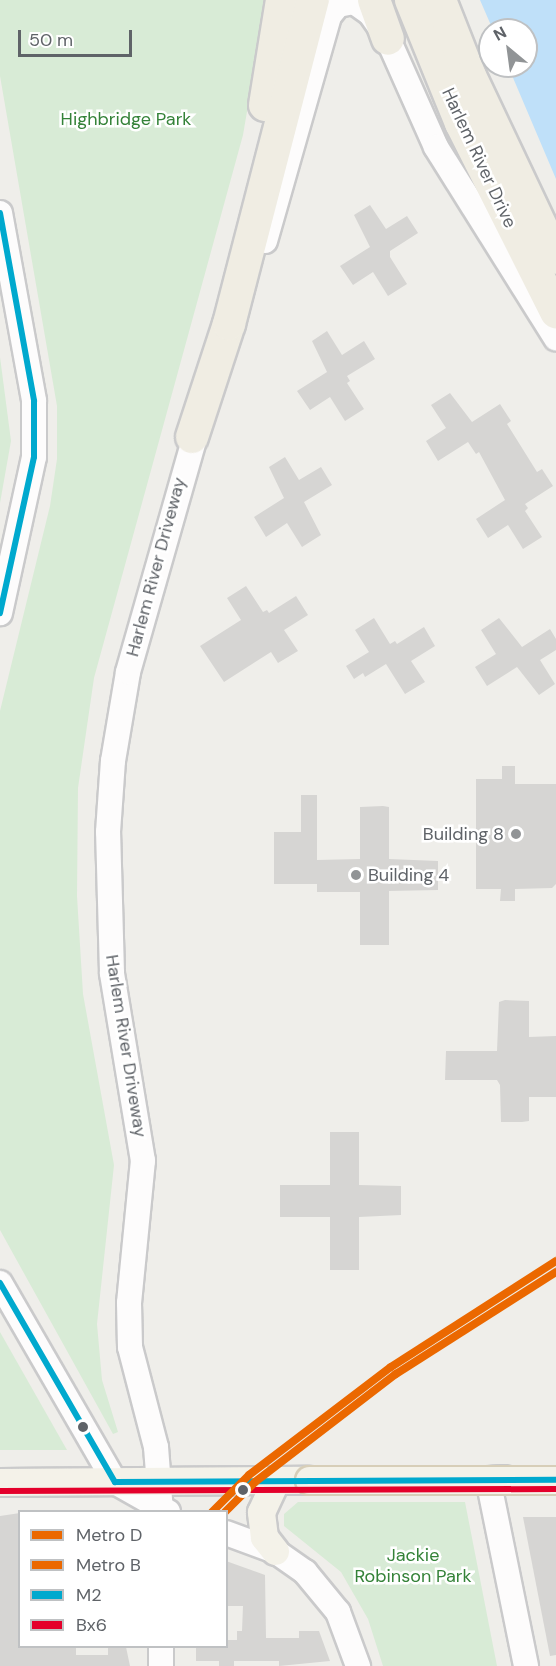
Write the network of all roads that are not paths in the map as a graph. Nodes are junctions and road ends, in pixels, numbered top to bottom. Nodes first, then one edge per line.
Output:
1 (282, 0) edge
2 (313, 0) edge
3 (375, 0) edge
4 (411, 0) edge
5 (440, 0) edge
6 (388, 39) junction
7 (0, 213) edge
8 (556, 258) edge
9 (556, 312) edge
10 (556, 338) edge
11 (192, 437) junction
12 (0, 613) edge
13 (0, 1283) edge
14 (556, 1479) edge
15 (276, 1480) junction
16 (161, 1481) junction
17 (0, 1482) edge
18 (115, 1482) junction
19 (162, 1510) edge
20 (164, 1510) edge
21 (228, 1534) edge
22 (275, 1551) junction
23 (161, 1648) edge
24 (161, 1666) edge
25 (358, 1666) edge
26 (526, 1666) edge

1 - 11 highway
2 - 11 highway
3 - 6 highway
4 - 9 highway, Harlem River Drive
5 - 8 highway, Harlem River Drive
6 - 10 street, Harlem River Drive
6 - 11 street, Harlem River Drive
7 - 12 street
11 - 16 street, Harlem River Driveway
13 - 18 street
14 - 15 main road, bridge
14 - 26 street
15 - 16 main road
15 - 22 main road
16 - 18 main road
16 - 20 street, Harlem River Driveway
17 - 18 main road
18 - 19 street
21 - 22 street
22 - 25 street
23 - 24 street

